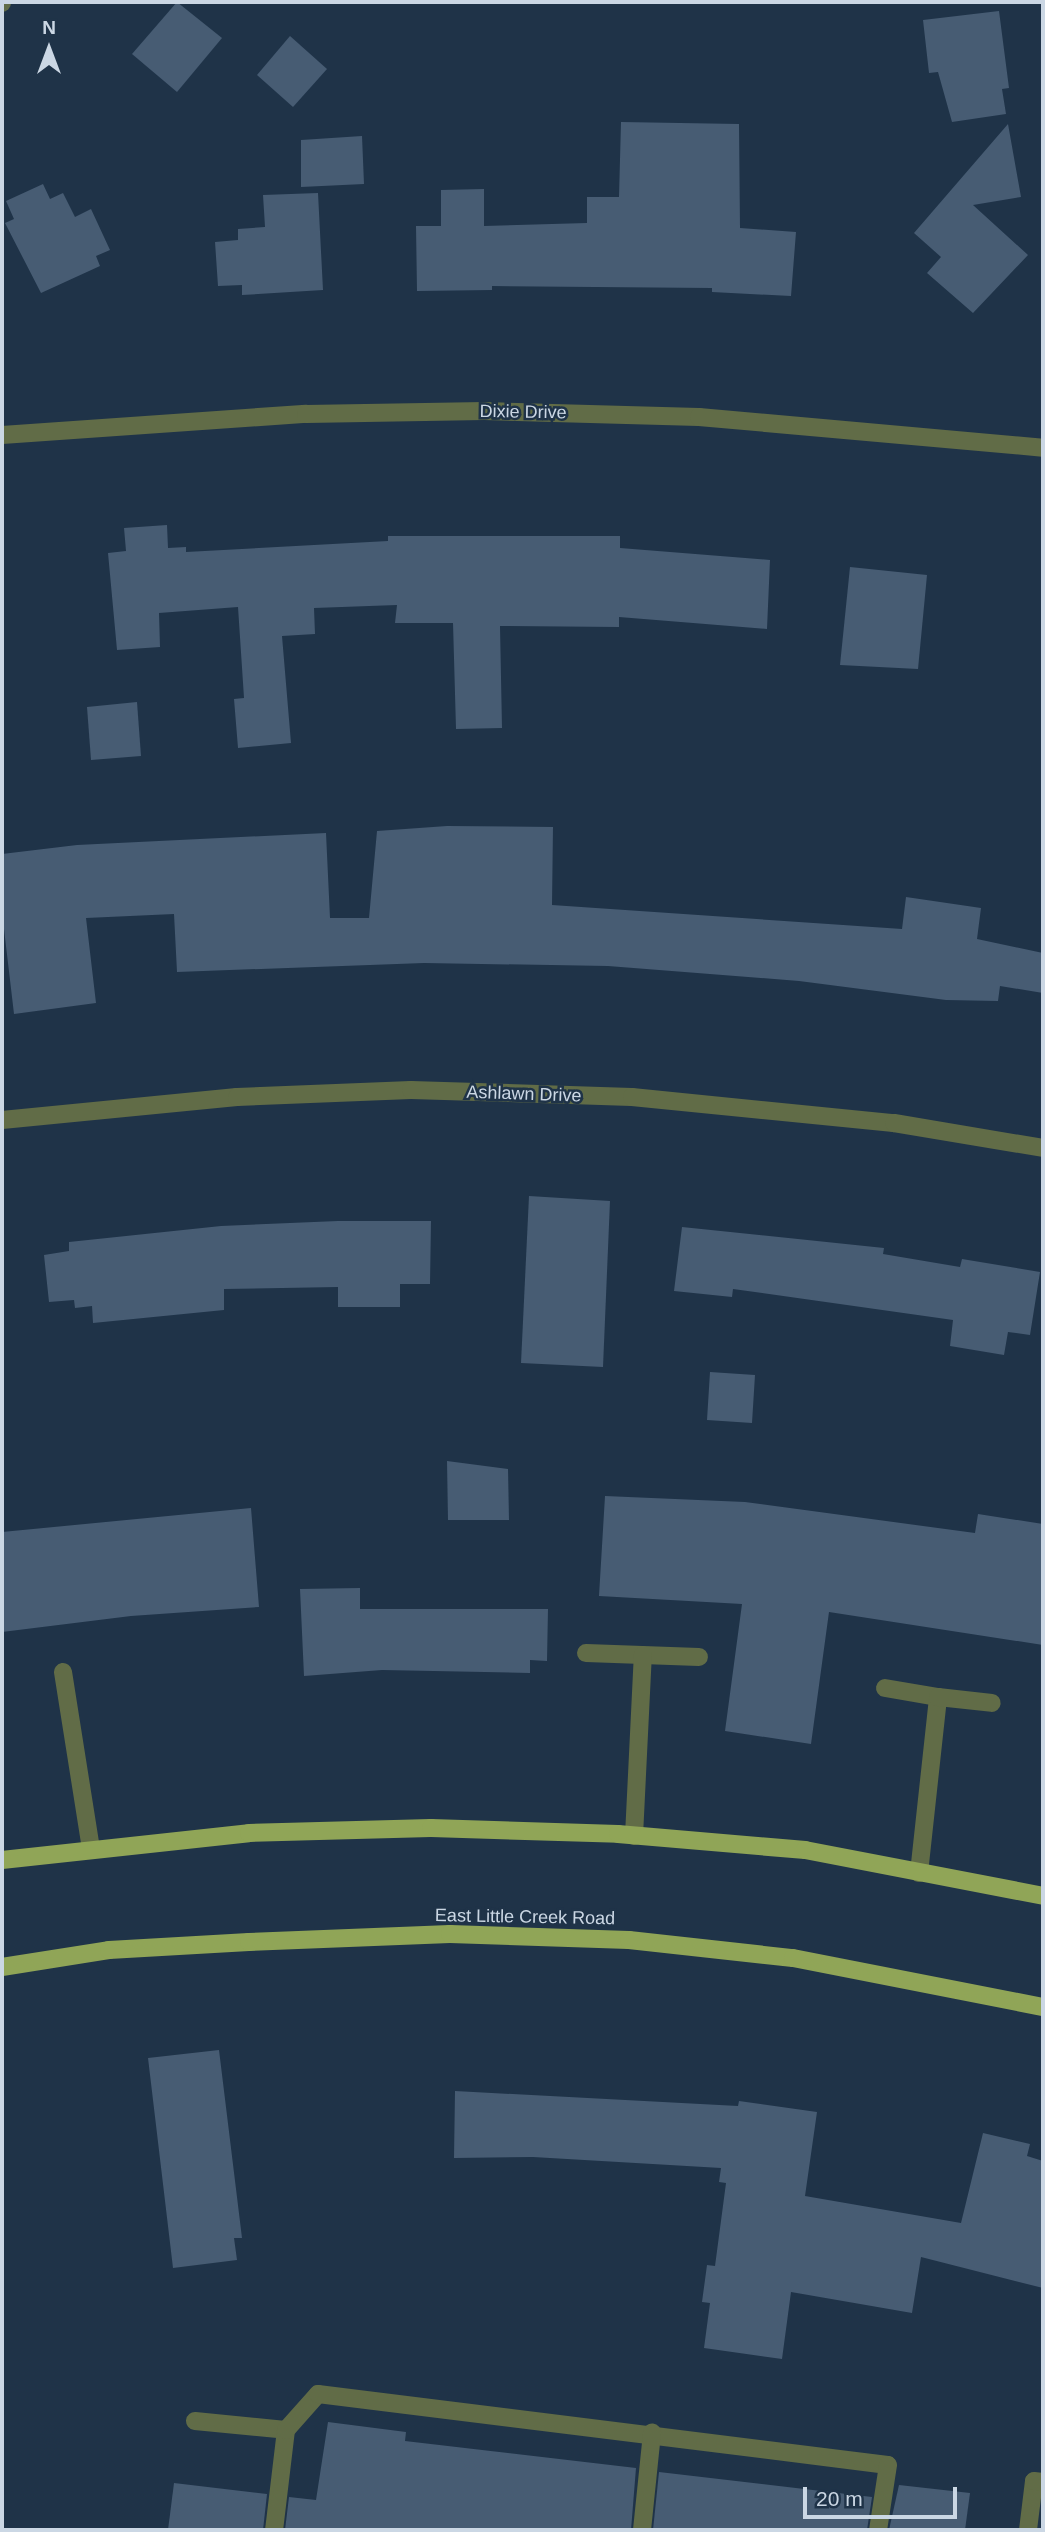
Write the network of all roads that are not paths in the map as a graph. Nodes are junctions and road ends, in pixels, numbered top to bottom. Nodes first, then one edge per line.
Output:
1 (2, 435) edge
2 (1043, 448) edge
3 (2, 1120) edge
4 (1043, 1148) edge
5 (586, 1653) dead end
6 (643, 1655) junction
7 (699, 1657) dead end
8 (62, 1672) dead end
9 (886, 1688) dead end
10 (938, 1696) junction
11 (992, 1703) dead end
12 (634, 1836) junction
13 (91, 1848) junction
14 (2, 1860) edge
15 (919, 1873) junction
16 (1043, 1896) edge
17 (2, 1967) edge
18 (1043, 2007) edge
19 (195, 2421) dead end
20 (286, 2430) junction
21 (652, 2432) junction
22 (1043, 2482) edge
23 (274, 2530) edge
24 (642, 2530) edge
25 (878, 2530) edge
26 (1028, 2530) edge

1 - 2 street, Dixie Drive
3 - 4 street, Ashlawn Drive
5 - 6 street
6 - 7 street
6 - 12 street
8 - 13 street
9 - 10 street
10 - 11 street
10 - 15 street
12 - 13 main road
12 - 15 main road
13 - 14 main road
15 - 16 main road
17 - 18 main road, East Little Creek Road
19 - 20 street
20 - 21 street
20 - 23 street
21 - 24 street
21 - 25 street
22 - 26 street

